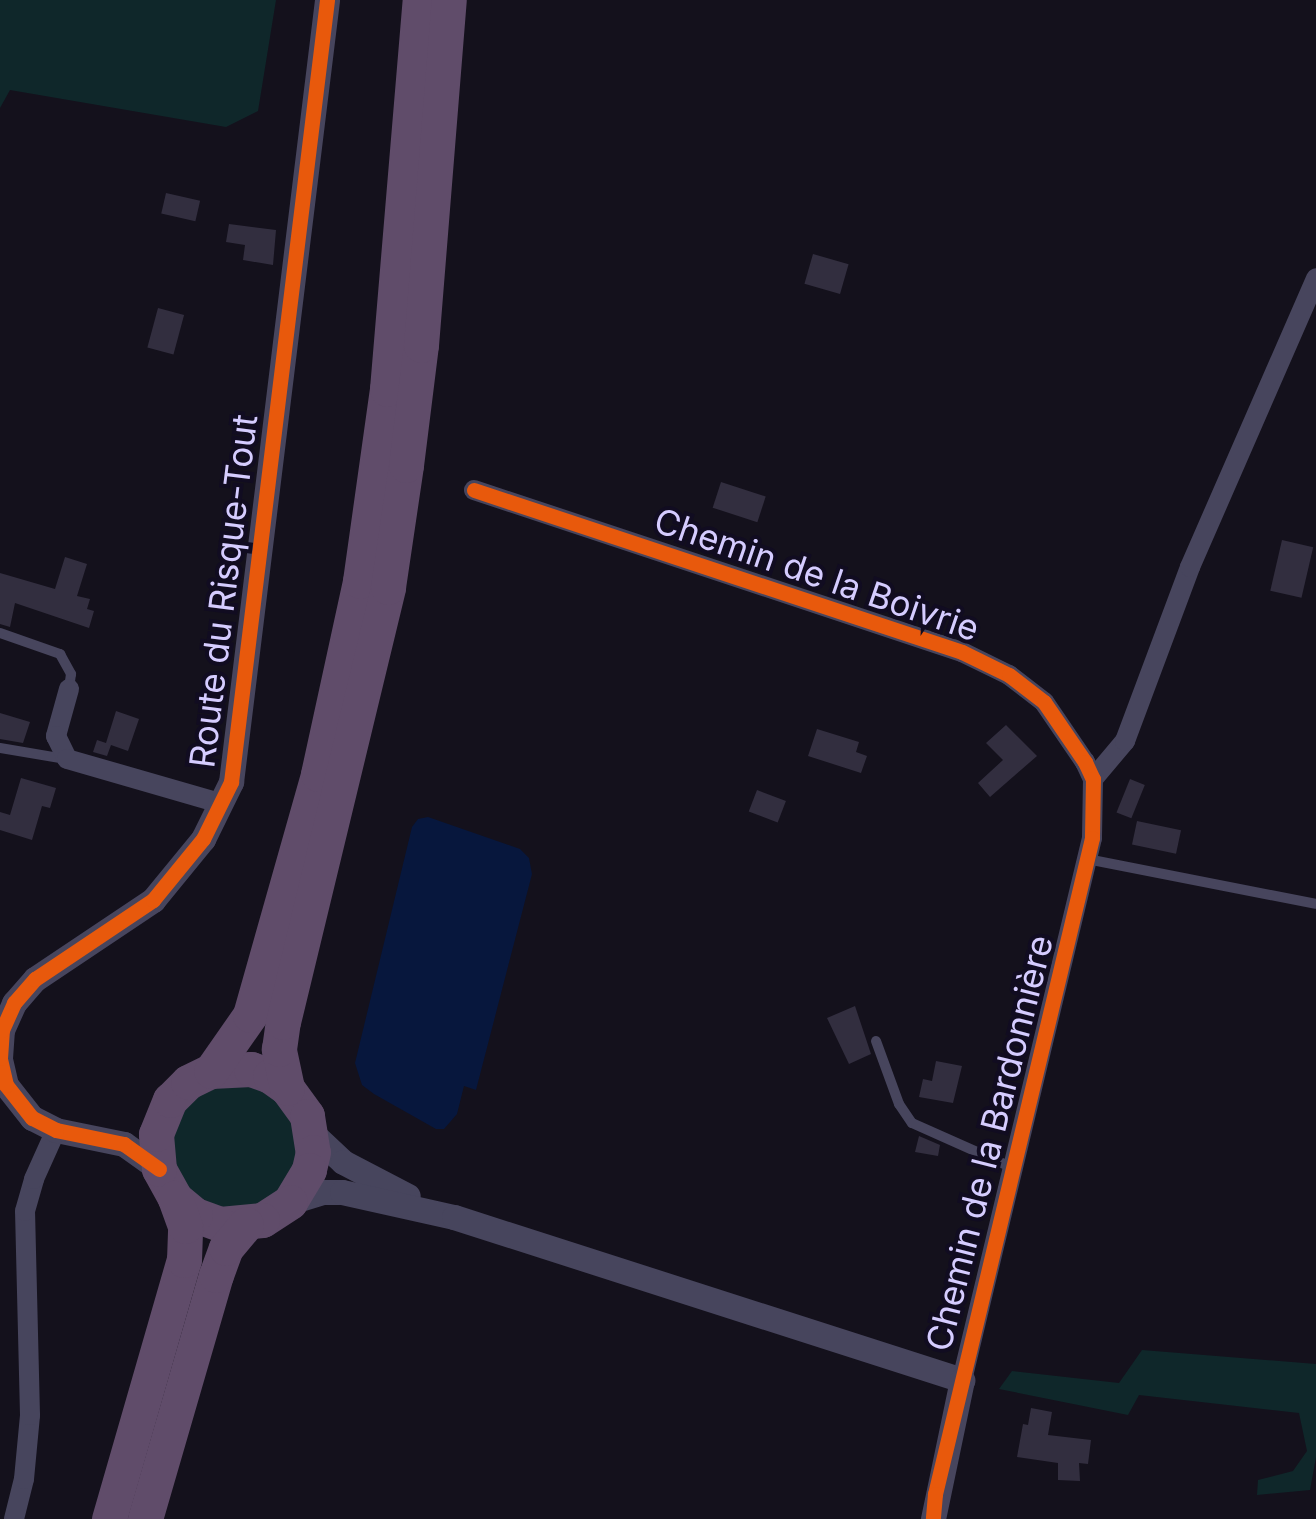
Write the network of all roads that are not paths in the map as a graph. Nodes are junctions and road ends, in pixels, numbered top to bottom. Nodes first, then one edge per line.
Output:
1 (326, 0) edge
2 (420, 0) edge
3 (449, 0) edge
4 (1316, 278) edge
5 (474, 490) dead end
6 (0, 633) edge
7 (69, 689) joint
8 (0, 748) edge
9 (67, 759) junction
10 (1092, 780) junction
11 (223, 804) junction
12 (1087, 860) junction
13 (1316, 904) edge
14 (876, 1041) dead end
15 (211, 1070) junction
16 (287, 1088) junction
17 (164, 1111) junction
18 (56, 1130) junction
19 (312, 1133) junction
20 (96, 1137) junction
21 (1014, 1168) junction
22 (167, 1184) junction
23 (290, 1202) junction
24 (454, 1217) junction
25 (246, 1224) junction
26 (962, 1380) junction
27 (14, 1519) edge
28 (108, 1519) edge
29 (145, 1519) edge
30 (933, 1519) edge

1 - 11 street, Route du Risque-Tout
2 - 15 highway
3 - 16 highway
4 - 10 street
5 - 10 street, Chemin de la Boivrie
6 - 7 lane
7 - 9 street
8 - 9 lane
9 - 11 street
10 - 12 street, Chemin de la Bardonnière
11 - 18 street, Route du Risque-Tout
12 - 13 lane
12 - 21 street, Chemin de la Bardonnière
14 - 21 lane
15 - 16 highway
15 - 17 highway
16 - 19 highway
17 - 20 street
17 - 22 highway
18 - 20 street
18 - 27 street
19 - 23 highway
19 - 24 street
20 - 22 street
21 - 26 street, Chemin de la Bardonnière
22 - 25 highway
22 - 28 highway
23 - 24 street
23 - 25 highway
24 - 26 street
25 - 29 highway
26 - 30 street, Chemin de la Bardonnière

